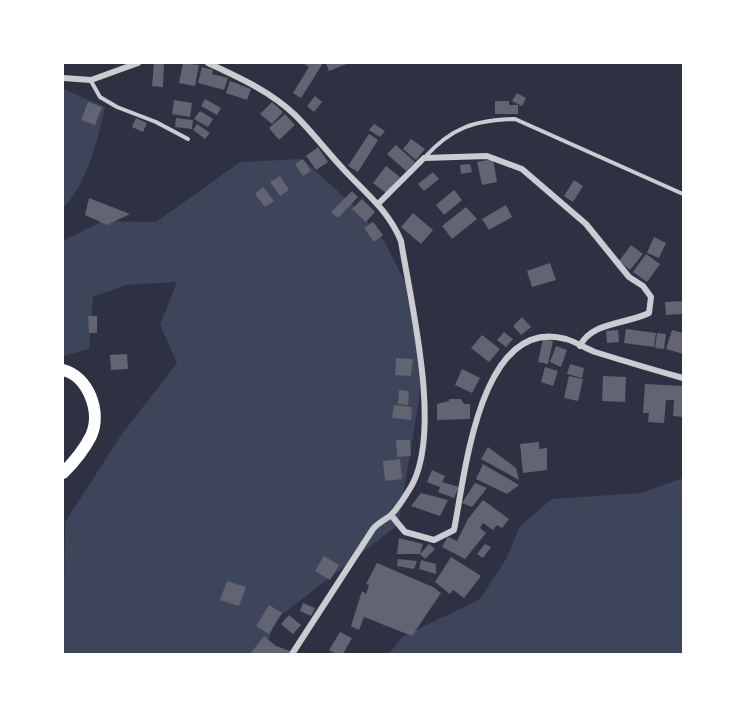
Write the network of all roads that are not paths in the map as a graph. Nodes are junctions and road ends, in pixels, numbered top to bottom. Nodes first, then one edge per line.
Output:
1 (138, 63) edge
2 (208, 63) edge
3 (63, 78) edge
4 (91, 80) junction
5 (188, 139) dead end
6 (424, 158) junction
7 (683, 194) edge
8 (379, 203) junction
9 (580, 346) junction
10 (63, 370) edge
11 (683, 378) edge
12 (63, 473) edge
13 (391, 515) junction
14 (292, 654) edge

1 - 4 street
2 - 8 street
3 - 4 street
4 - 5 lane
6 - 7 lane
6 - 8 street
6 - 9 street
8 - 13 street
9 - 11 street
9 - 13 street
10 - 12 highway
13 - 14 street

